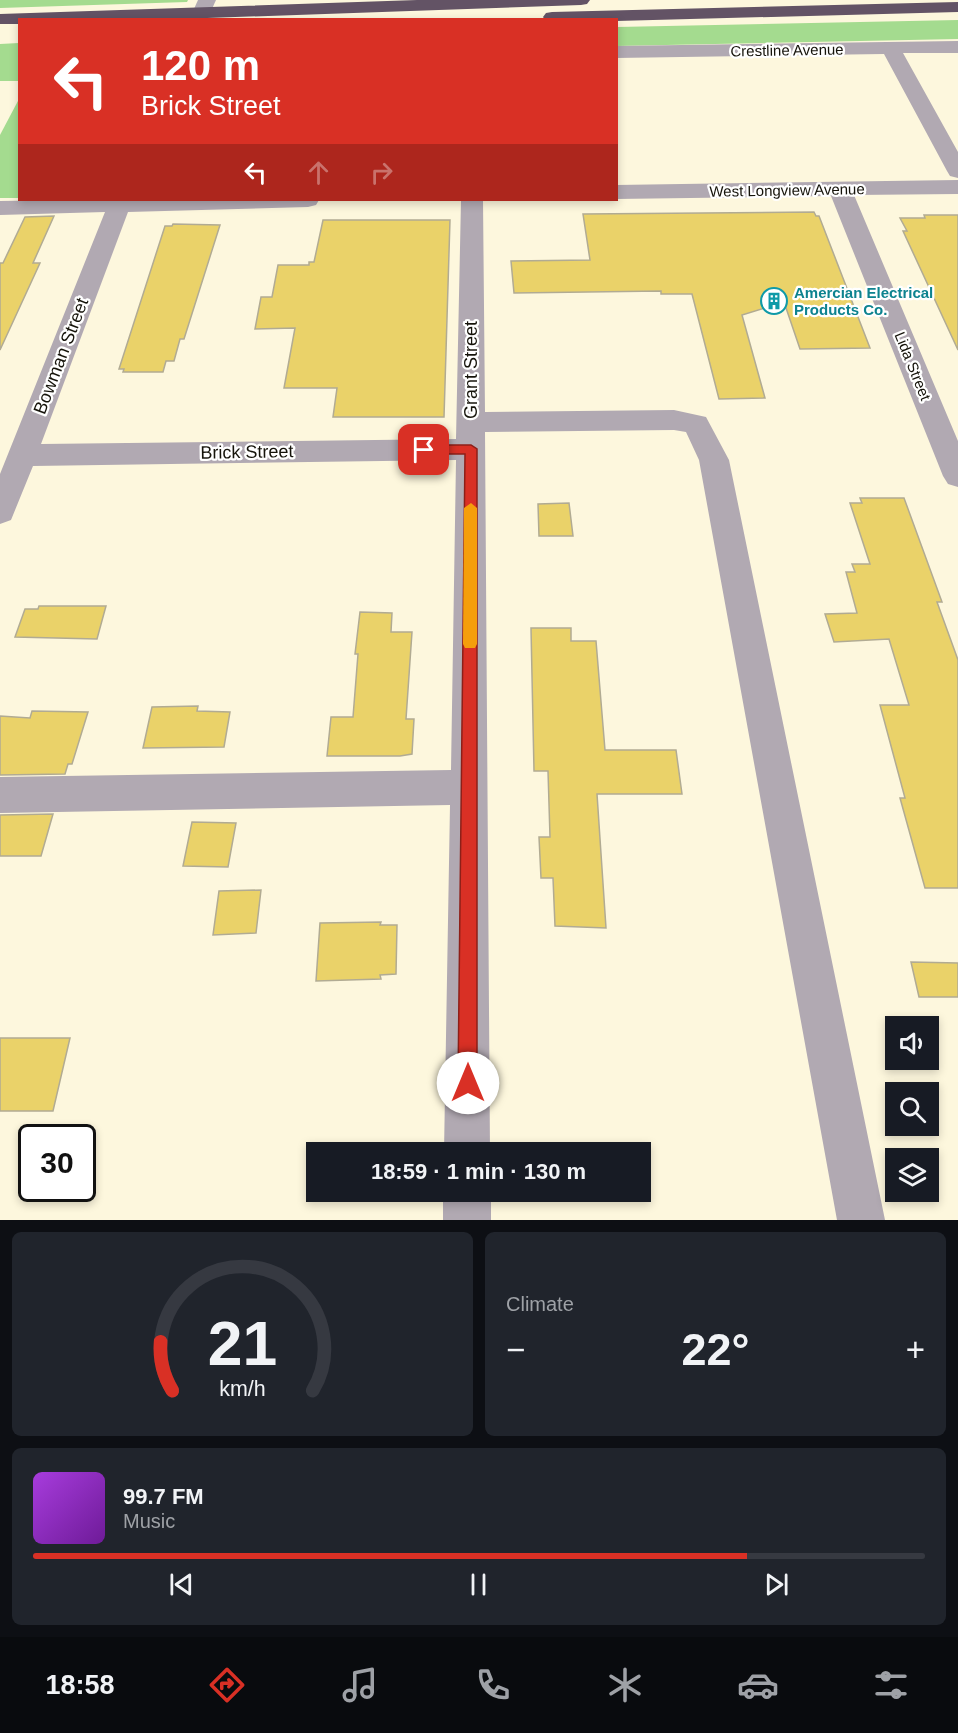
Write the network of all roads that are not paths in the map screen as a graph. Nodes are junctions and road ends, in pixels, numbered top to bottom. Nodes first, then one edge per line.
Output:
1 (207, 0) edge
2 (581, 0) edge
3 (958, 7) edge
4 (18, 18) edge
5 (26, 18) edge
6 (199, 18) edge
7 (516, 18) edge
8 (0, 19) edge
9 (18, 32) edge
10 (0, 33) edge
11 (958, 47) edge
12 (891, 48) junction
13 (618, 52) edge
14 (958, 171) edge
15 (958, 187) edge
16 (840, 189) junction
17 (618, 192) edge
18 (214, 201) edge
19 (472, 201) edge
20 (120, 202) edge
21 (0, 208) edge
22 (471, 436) junction
23 (22, 455) junction
24 (958, 476) edge
25 (0, 512) edge
26 (469, 787) junction
27 (0, 795) edge
28 (467, 1142) edge
29 (467, 1202) edge
30 (467, 1220) edge
31 (861, 1220) edge

1 - 6 street
2 - 5 highway
3 - 7 highway
4 - 8 highway
9 - 10 highway
11 - 12 street, Crestline Avenue
12 - 13 street, Crestline Avenue
12 - 14 street
15 - 16 street, West Longview Avenue
16 - 17 street, West Longview Avenue
16 - 24 street, Lida Street
18 - 20 street
19 - 22 street, Grant Street
20 - 21 street
20 - 23 street, Bowman Street
22 - 23 street, Brick Street
22 - 26 street, Grant Street
22 - 31 street, Brick Street
23 - 25 street, Bowman Street
26 - 27 street
26 - 28 street, Grant Street
29 - 30 street

